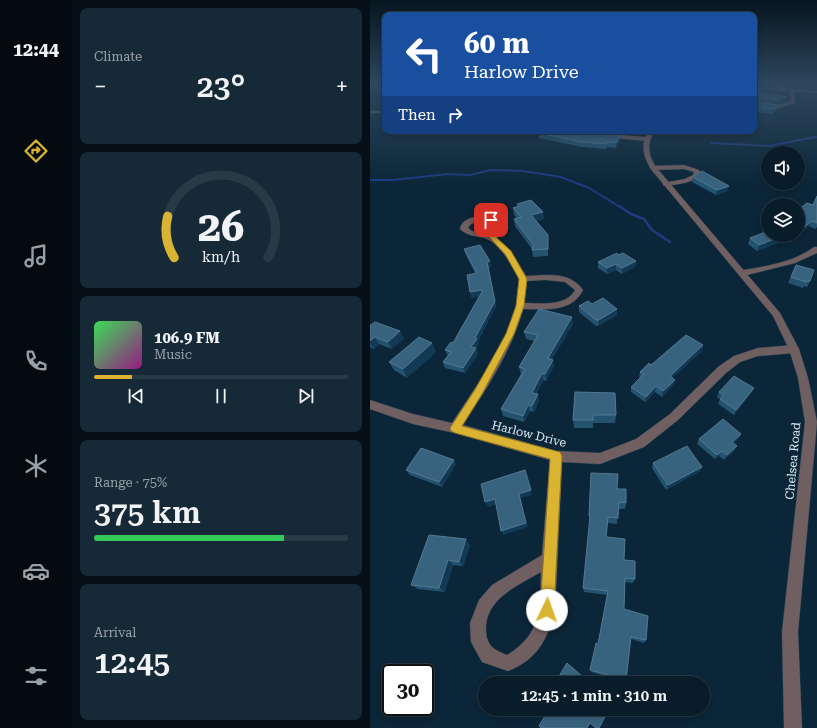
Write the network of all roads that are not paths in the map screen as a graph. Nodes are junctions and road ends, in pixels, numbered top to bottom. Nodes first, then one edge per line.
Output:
1 (649, 135) edge
2 (604, 136) edge
3 (653, 168) junction
4 (665, 184) junction
5 (493, 238) dead end
6 (816, 251) edge
7 (743, 273) junction
8 (523, 279) junction
9 (520, 306) junction
10 (794, 349) junction
11 (370, 404) edge
12 (455, 428) junction
13 (556, 456) junction
14 (549, 559) junction
15 (792, 728) edge

1 - 2 street
1 - 3 street, Chelsea Road
3 - 4 street, Chelsea Road
3 - 4 street
4 - 7 street, Chelsea Road
5 - 8 street
6 - 7 street
7 - 10 street, Chelsea Road
8 - 9 street
8 - 9 street
9 - 12 street
10 - 13 street, Harlow Drive
10 - 15 street, Chelsea Road
11 - 12 street, Harlow Drive
12 - 13 street, Harlow Drive
13 - 14 street
14 - 14 street

